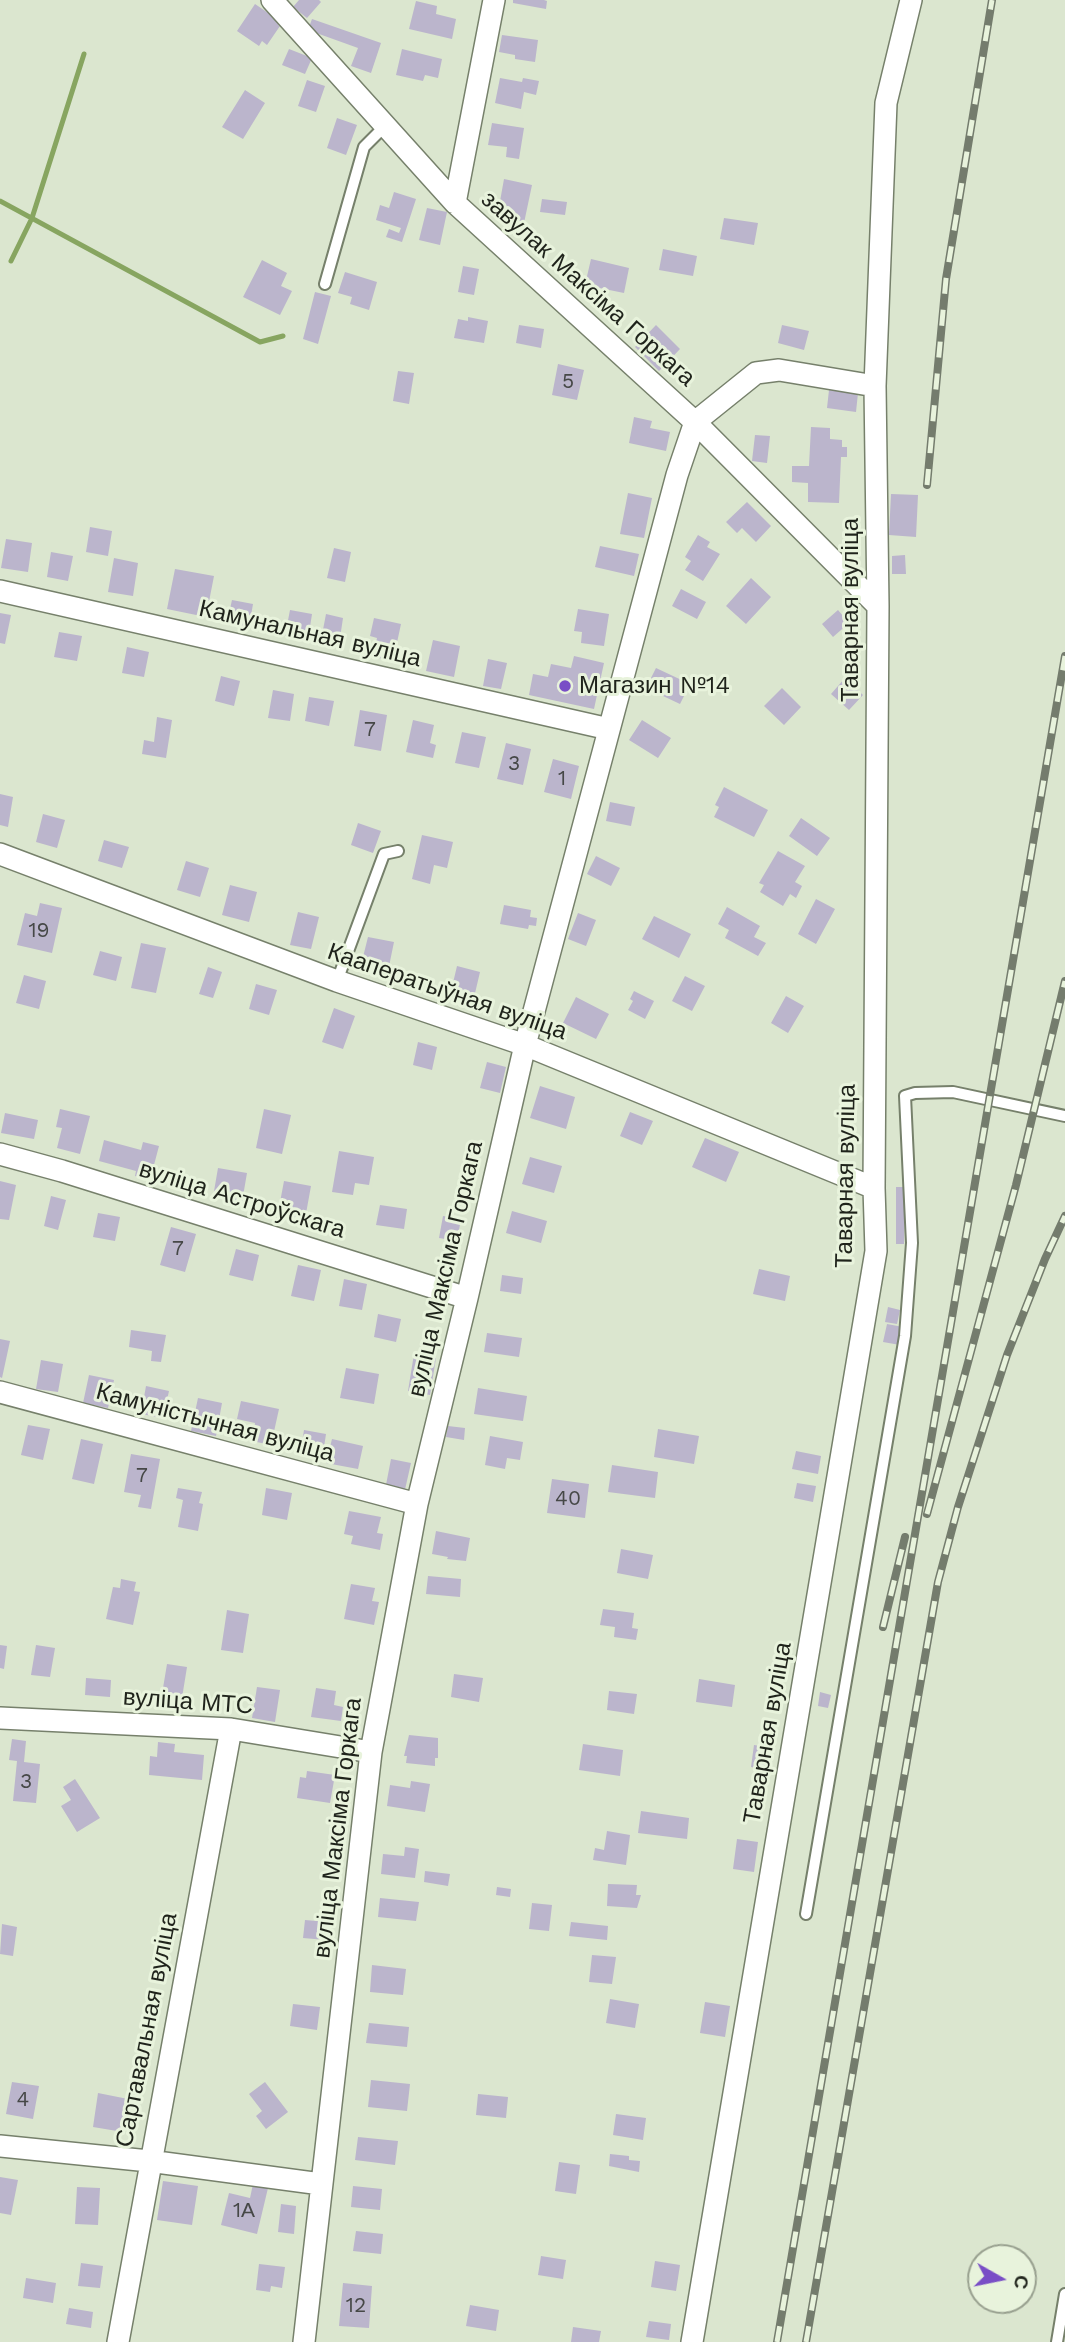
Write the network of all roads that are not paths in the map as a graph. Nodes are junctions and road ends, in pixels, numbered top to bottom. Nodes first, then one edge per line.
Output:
1 (272, 0) edge
2 (494, 0) edge
3 (911, 0) edge
4 (385, 126) junction
5 (454, 203) junction
6 (325, 284) dead end
7 (875, 386) junction
8 (695, 422) junction
9 (0, 591) edge
10 (878, 606) junction
11 (609, 729) junction
12 (398, 851) dead end
13 (0, 854) edge
14 (337, 981) junction
15 (524, 1045) junction
16 (1065, 1115) edge
17 (0, 1154) edge
18 (874, 1188) junction
19 (467, 1298) junction
20 (0, 1392) edge
21 (417, 1504) junction
22 (0, 1718) edge
23 (231, 1729) junction
24 (371, 1752) junction
25 (806, 1914) dead end
26 (0, 2146) edge
27 (149, 2161) junction
28 (321, 2184) junction
29 (1065, 2294) edge
30 (118, 2342) edge
31 (304, 2342) edge
32 (692, 2342) edge
33 (1057, 2342) edge

1 - 4 street, завулак Максіма Горкага
2 - 5 street
3 - 7 street, Таварная вуліца
4 - 5 street, завулак Максіма Горкага
4 - 6 lane
5 - 8 street, завулак Максіма Горкага
7 - 8 street
7 - 10 street, Таварная вуліца
8 - 10 street, завулак Максіма Горкага
8 - 11 street, вуліца Максіма Горкага
9 - 11 street, Камунальная вуліца
10 - 18 street, Таварная вуліца
11 - 15 street, вуліца Максіма Горкага
12 - 14 lane
13 - 14 street, Кааператыўная вуліца
14 - 15 street, Кааператыўная вуліца
15 - 18 street, Кааператыўная вуліца
15 - 19 street, вуліца Максіма Горкага
16 - 25 lane
17 - 19 street, вуліца Астроўскага
18 - 32 street, Таварная вуліца
19 - 21 street, вуліца Максіма Горкага
20 - 21 street, Камуністычная вуліца
21 - 24 street, вуліца Максіма Горкага
22 - 23 street, вуліца МТС
23 - 24 street, вуліца МТС
23 - 27 street, Сартавальная вуліца
24 - 28 street, вуліца Максіма Горкага
26 - 27 street
27 - 28 street
27 - 30 street, Сартавальная вуліца
28 - 31 street, вуліца Максіма Горкага
29 - 33 lane

